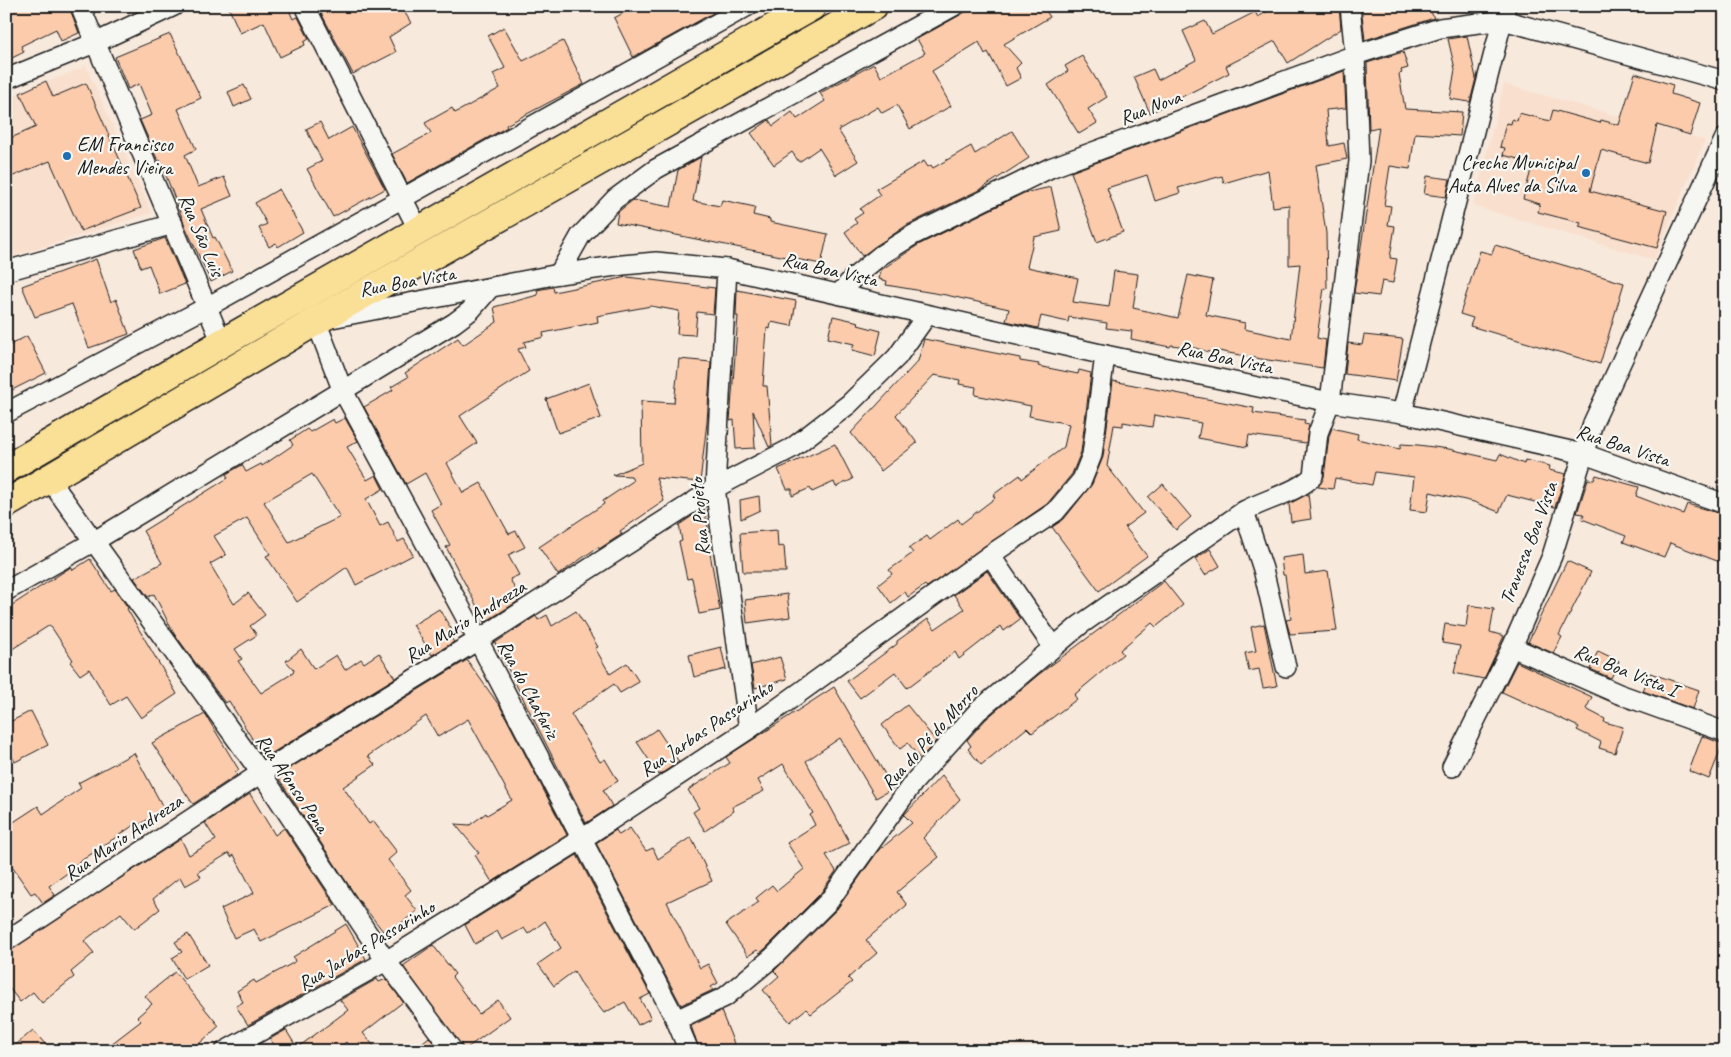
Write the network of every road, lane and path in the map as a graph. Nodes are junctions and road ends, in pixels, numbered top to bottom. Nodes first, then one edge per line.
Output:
1 (80, 6) edge
2 (174, 6) edge
3 (305, 6) edge
4 (748, 6) edge
5 (874, 6) edge
6 (954, 6) edge
7 (1350, 6) edge
8 (810, 7) edge
9 (1505, 13) edge
10 (97, 42) junction
11 (1355, 55) junction
12 (6, 79) edge
13 (1725, 81) edge
14 (1725, 138) edge
15 (401, 198) junction
16 (173, 224) junction
17 (419, 231) junction
18 (727, 270) junction
19 (6, 271) edge
20 (559, 274) junction
21 (489, 289) junction
22 (839, 294) junction
23 (305, 296) junction
24 (207, 307) junction
25 (927, 315) junction
26 (316, 321) junction
27 (222, 343) junction
28 (1106, 355) junction
29 (342, 389) junction
30 (1330, 402) junction
31 (6, 413) edge
32 (1402, 413) junction
33 (1584, 454) junction
34 (6, 469) edge
35 (49, 479) junction
36 (716, 488) junction
37 (6, 504) edge
38 (1725, 504) edge
39 (1244, 511) junction
40 (93, 542) junction
41 (990, 555) junction
42 (6, 591) edge
43 (478, 640) junction
44 (1053, 646) junction
45 (1512, 647) junction
46 (1286, 667) dead end
47 (749, 728) junction
48 (1725, 732) edge
49 (1452, 767) dead end
50 (261, 773) junction
51 (582, 839) junction
52 (6, 942) edge
53 (386, 961) junction
54 (676, 1020) junction
55 (245, 1046) edge
56 (225, 1051) edge
57 (453, 1051) edge
58 (689, 1051) edge

1 - 10 street, Rua São Luis
2 - 10 street
3 - 15 street
4 - 15 street
5 - 26 main road
6 - 20 street
7 - 11 street
8 - 17 main road
9 - 11 street, Rua Nova
9 - 13 street
9 - 32 street
10 - 12 street
10 - 16 street, Rua São Luis
11 - 22 street, Rua Nova
11 - 30 street
14 - 33 street, Travessa Boa Vista
15 - 17 street
15 - 24 street
16 - 19 street
16 - 24 street, Rua São Luis
17 - 23 main road
18 - 20 street, Rua Boa Vista
18 - 22 street, Rua Boa Vista
18 - 36 street, Rua Projeto
20 - 21 street, Rua Boa Vista
21 - 26 street, Rua Boa Vista
21 - 29 street
22 - 25 street, Rua Boa Vista
23 - 26 main road
23 - 27 main road
24 - 27 street, Rua São Luis
24 - 31 street
25 - 28 street, Rua Boa Vista
25 - 36 street, Rua Mario Andrezza
26 - 29 street, Rua do Chafariz
26 - 35 main road
27 - 34 main road
28 - 30 street, Rua Boa Vista
28 - 41 street, Rua Jarbas Passarinho
29 - 40 street
29 - 43 street, Rua do Chafariz
30 - 32 street, Rua Boa Vista
30 - 39 street, Rua do Pé do Morro
32 - 33 street, Rua Boa Vista
33 - 38 street, Rua Boa Vista
33 - 45 street, Travessa Boa Vista
35 - 37 main road
35 - 40 street, Rua Afonso Pena
36 - 43 street, Rua Mario Andrezza
36 - 47 street, Rua Projeto
39 - 44 street, Rua do Pé do Morro
39 - 46 street
40 - 42 street
40 - 50 street, Rua Afonso Pena
41 - 44 street
41 - 47 street, Rua Jarbas Passarinho
43 - 50 street, Rua Mario Andrezza
43 - 51 street, Rua do Chafariz
44 - 54 street, Rua do Pé do Morro
45 - 48 street, Rua Boa Vista I
45 - 49 street, Travessa Boa Vista
47 - 51 street, Rua Jarbas Passarinho
50 - 52 street, Rua Mario Andrezza
50 - 53 street, Rua Afonso Pena
51 - 53 street, Rua Jarbas Passarinho
51 - 54 street, Rua do Chafariz
53 - 55 street, Rua Jarbas Passarinho
53 - 57 street, Rua Afonso Pena
54 - 58 street, Rua do Chafariz
55 - 56 street, Rua Jarbas Passarinho

